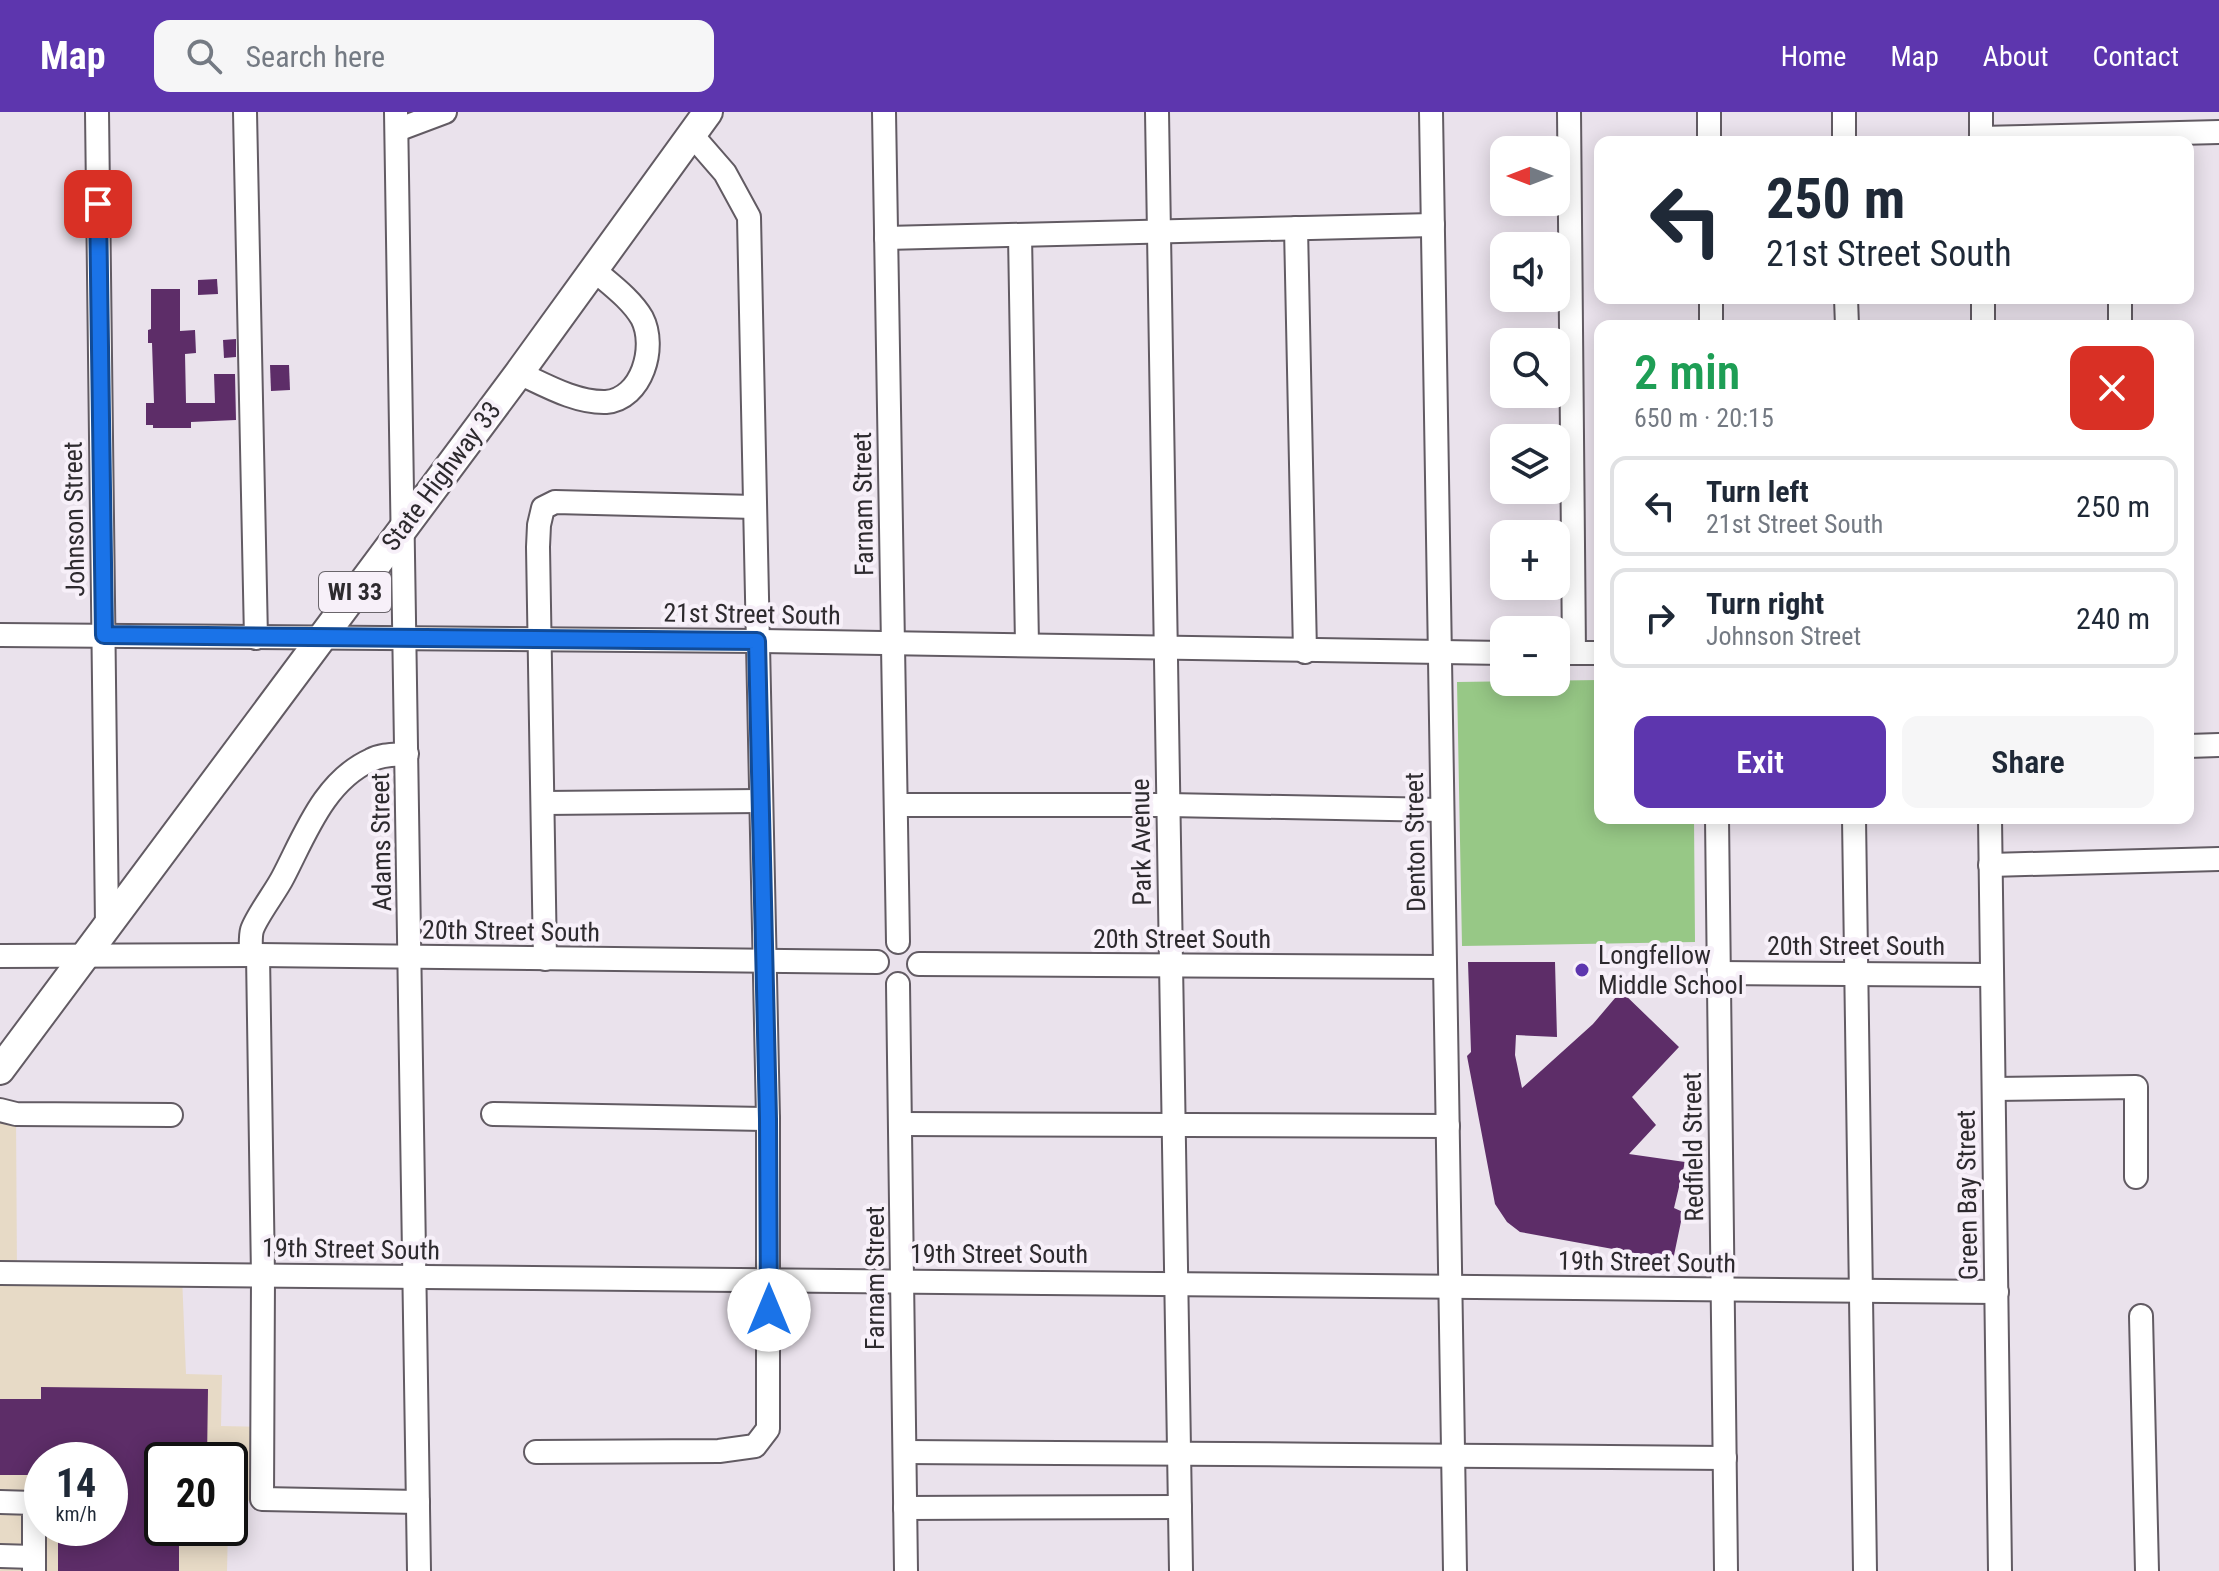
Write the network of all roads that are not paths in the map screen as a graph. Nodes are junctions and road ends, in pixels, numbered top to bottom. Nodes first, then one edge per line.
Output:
1 (97, 112) edge
2 (245, 112) edge
3 (445, 112) edge
4 (884, 112) edge
5 (1157, 112) edge
6 (1431, 112) edge
7 (1569, 112) edge
8 (1709, 112) edge
9 (1844, 112) edge
10 (1981, 112) edge
11 (396, 121) edge
12 (700, 124) edge
13 (2219, 132) edge
14 (1709, 136) edge
15 (1844, 136) edge
16 (1981, 136) edge
17 (2151, 136) edge
18 (1433, 225) junction
19 (1296, 228) junction
20 (1159, 230) junction
21 (1020, 235) junction
22 (886, 238) junction
23 (594, 270) junction
24 (519, 373) junction
25 (755, 507) junction
26 (405, 523) junction
27 (1565, 616) edge
28 (0, 635) edge
29 (104, 635) junction
30 (256, 638) junction
31 (321, 638) junction
32 (406, 639) junction
33 (541, 640) junction
34 (757, 641) junction
35 (893, 643) junction
36 (1027, 645) junction
37 (1167, 647) junction
38 (1305, 652) junction
39 (1440, 653) junction
40 (1490, 653) edge
41 (1570, 653) edge
42 (1594, 653) edge
43 (2219, 745) edge
44 (2194, 746) edge
45 (407, 754) junction
46 (760, 801) junction
47 (544, 803) junction
48 (896, 805) junction
49 (1168, 805) junction
50 (1442, 810) junction
51 (1717, 824) edge
52 (1854, 824) edge
53 (1990, 824) edge
54 (2219, 859) edge
55 (1990, 865) junction
56 (107, 925) junction
57 (898, 942) junction
58 (255, 955) junction
59 (0, 956) edge
60 (82, 957) junction
61 (410, 958) junction
62 (545, 959) junction
63 (764, 961) junction
64 (877, 962) junction
65 (919, 964) junction
66 (1170, 967) junction
67 (1445, 967) junction
68 (1719, 973) junction
69 (1857, 974) junction
70 (1992, 975) junction
71 (898, 984) junction
72 (0, 1070) edge
73 (1994, 1089) junction
74 (0, 1110) edge
75 (493, 1114) dead end
76 (171, 1115) dead end
77 (768, 1119) junction
78 (902, 1124) junction
79 (1173, 1125) junction
80 (1448, 1126) junction
81 (2136, 1177) dead end
82 (0, 1273) edge
83 (263, 1276) junction
84 (416, 1279) junction
85 (769, 1281) junction
86 (903, 1281) junction
87 (1174, 1283) junction
88 (1450, 1287) junction
89 (1724, 1291) junction
90 (1860, 1292) junction
91 (1997, 1292) junction
92 (2141, 1316) dead end
93 (536, 1452) dead end
94 (905, 1452) junction
95 (1178, 1452) junction
96 (1452, 1457) junction
97 (1725, 1458) junction
98 (0, 1502) edge
99 (418, 1502) junction
100 (1180, 1507) junction
101 (905, 1508) junction
102 (0, 1556) edge
103 (34, 1564) edge
104 (419, 1571) edge
105 (906, 1571) edge
106 (1181, 1571) edge
107 (1455, 1571) edge
108 (1726, 1571) edge
109 (1865, 1571) edge
110 (2000, 1571) edge
111 (2147, 1571) edge

1 - 29 street, Johnson Street
2 - 30 street
3 - 11 street
4 - 22 street, Farnam Street
5 - 20 street, Park Avenue
6 - 18 street, Denton Street
7 - 27 street
8 - 14 street
9 - 15 street
10 - 16 street
11 - 26 street, Adams Street
12 - 23 main road, State Highway 33 / WI 33
12 - 25 street
13 - 17 street
18 - 19 street
18 - 39 street, Denton Street
19 - 20 street
19 - 38 street
20 - 21 street
20 - 37 street, Park Avenue
21 - 22 street
21 - 36 street
22 - 35 street, Farnam Street
23 - 24 main road, State Highway 33 / WI 33
23 - 24 street
24 - 26 main road, State Highway 33 / WI 33
25 - 33 street
25 - 34 street
26 - 31 main road, State Highway 33 / WI 33
26 - 32 street, Adams Street
28 - 29 street, 21st Street South
29 - 30 street, 21st Street South
29 - 56 street, Johnson Street
30 - 31 street, 21st Street South
31 - 32 street, 21st Street South
31 - 56 main road, State Highway 33 / WI 33
32 - 33 street, 21st Street South
32 - 45 street, Adams Street
33 - 34 street, 21st Street South
33 - 47 street
34 - 35 street, 21st Street South
34 - 46 street
35 - 36 street, 21st Street South
35 - 48 street, Farnam Street
36 - 37 street, 21st Street South
37 - 38 street, 21st Street South
37 - 49 street, Park Avenue
38 - 39 street, 21st Street South
39 - 40 street, 21st Street South
39 - 50 street, Denton Street
41 - 42 street
43 - 44 street
45 - 58 street
45 - 61 street, Adams Street
46 - 47 street
46 - 63 street
47 - 62 street
48 - 49 street
48 - 57 street, Farnam Street
49 - 50 street
49 - 66 street, Park Avenue
50 - 67 street, Denton Street
51 - 68 street, Redfield Street
52 - 69 street
53 - 55 street, Green Bay Street
54 - 55 street
55 - 70 street, Green Bay Street
56 - 60 main road, State Highway 33 / WI 33
57 - 64 street
57 - 65 street
58 - 60 street, 20th Street South
58 - 61 street, 20th Street South
58 - 83 street
59 - 60 street, 20th Street South
60 - 72 main road, State Highway 33 / WI 33
61 - 62 street, 20th Street South
61 - 84 street, Adams Street
62 - 63 street, 20th Street South
63 - 64 street, 20th Street South
63 - 77 street
64 - 71 street
65 - 66 street, 20th Street South
65 - 71 street
66 - 67 street, 20th Street South
66 - 79 street, Park Avenue
67 - 80 street, Denton Street
68 - 69 street, 20th Street South
68 - 89 street, Redfield Street
69 - 70 street, 20th Street South
69 - 90 street
70 - 73 street, Green Bay Street
71 - 78 street, Farnam Street
73 - 81 street
73 - 91 street, Green Bay Street
74 - 76 street
75 - 77 street
77 - 85 street
78 - 79 street
78 - 86 street, Farnam Street
79 - 80 street
79 - 87 street, Park Avenue
80 - 88 street, Denton Street
82 - 83 street, 19th Street South
83 - 84 street, 19th Street South
83 - 99 street
84 - 85 street, 19th Street South
84 - 99 street, Adams Street
85 - 86 street, 19th Street South
85 - 93 street
86 - 87 street, 19th Street South
86 - 94 street, Farnam Street
87 - 88 street, 19th Street South
87 - 95 street, Park Avenue
88 - 89 street, 19th Street South
88 - 96 street, Denton Street
89 - 90 street, 19th Street South
89 - 97 street, Redfield Street
90 - 91 street, 19th Street South
90 - 109 street
91 - 110 street, Green Bay Street
92 - 111 street
94 - 95 street
94 - 101 street, Farnam Street
95 - 96 street
95 - 100 street, Park Avenue
96 - 97 street
96 - 107 street, Denton Street
97 - 108 street, Redfield Street
98 - 103 street
99 - 104 street, Adams Street
100 - 101 street
100 - 106 street, Park Avenue
101 - 105 street, Farnam Street
102 - 103 street

